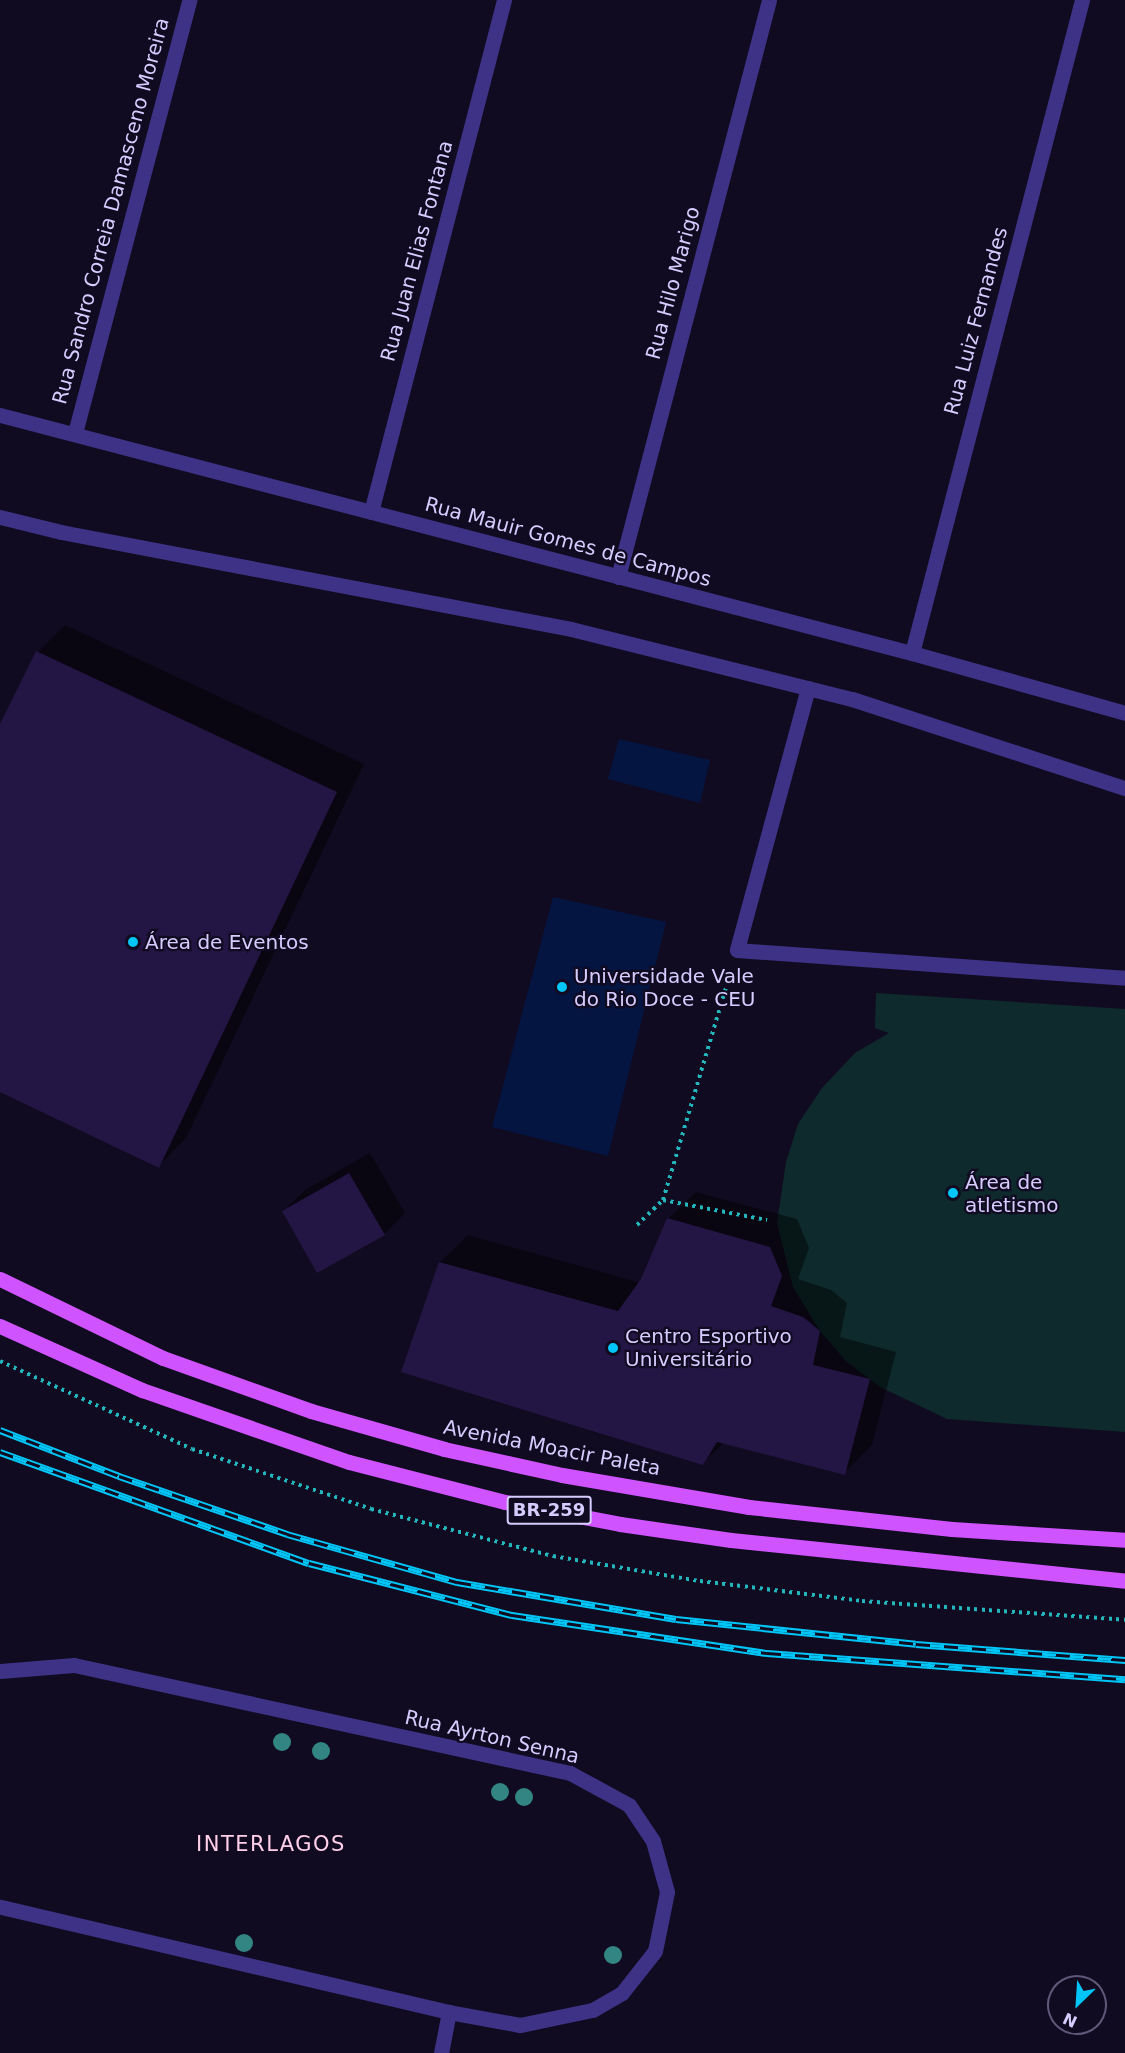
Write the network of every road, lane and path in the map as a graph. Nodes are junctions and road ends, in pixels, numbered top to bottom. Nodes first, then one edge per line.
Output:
1 (189, 0) edge
2 (504, 0) edge
3 (768, 0) edge
4 (1082, 0) edge
5 (0, 415) edge
6 (75, 434) junction
7 (371, 512) junction
8 (0, 517) edge
9 (618, 577) junction
10 (912, 653) junction
11 (808, 687) junction
12 (1125, 713) edge
13 (1125, 788) edge
14 (737, 950) junction
15 (1125, 978) edge
16 (663, 1200) junction
17 (767, 1220) dead end
18 (637, 1225) dead end
19 (2, 1280) edge
20 (0, 1326) edge
21 (1125, 1540) edge
22 (1125, 1581) edge
23 (0, 1671) edge
24 (0, 1906) edge
25 (449, 2012) junction
26 (441, 2053) edge

1 - 6 street, Rua Sandro Correia Damasceno Moreira
2 - 7 street, Rua Juan Elias Fontana
3 - 9 street, Rua Hilo Marigo
4 - 10 street, Rua Luiz Fernandes
5 - 6 street, Rua Mauir Gomes de Campos
6 - 7 street, Rua Mauir Gomes de Campos
7 - 9 street, Rua Mauir Gomes de Campos
8 - 11 street
9 - 10 street, Rua Mauir Gomes de Campos
10 - 12 street, Rua Mauir Gomes de Campos
11 - 13 street
11 - 14 street
14 - 15 street
14 - 16 path
16 - 17 path
16 - 18 path
19 - 21 main road, Avenida Moacir Paleta / BR-259
20 - 22 main road, BR-259
23 - 25 street, Rua Ayrton Senna
24 - 25 street, Rua Ayrton Senna
25 - 26 street

